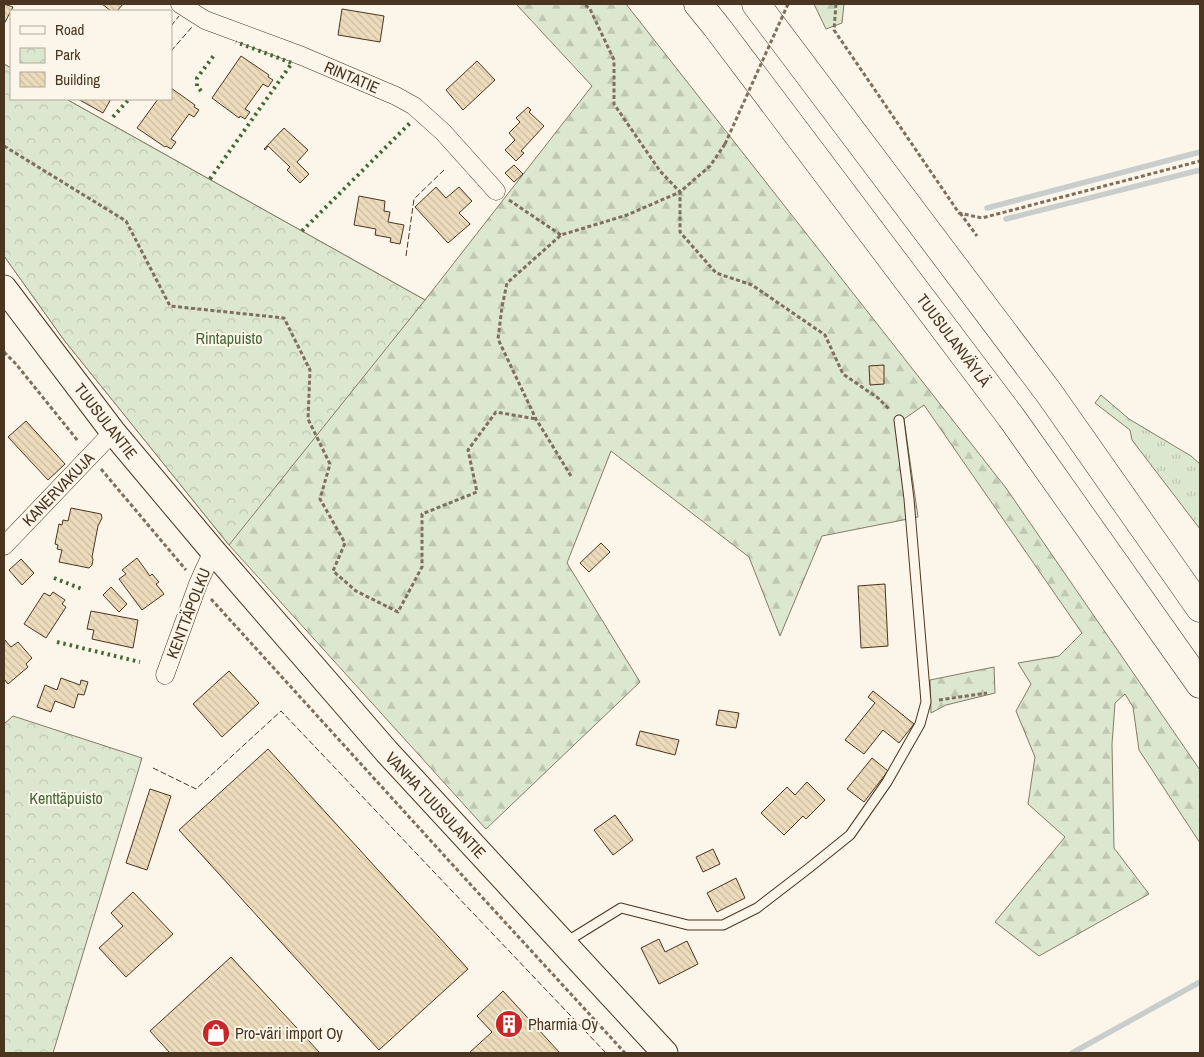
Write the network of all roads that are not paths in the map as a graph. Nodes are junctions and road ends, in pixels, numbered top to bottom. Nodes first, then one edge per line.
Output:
1 (180, 4) edge
2 (698, 4) edge
3 (756, 4) edge
4 (496, 191) road end
5 (4, 288) edge
6 (899, 420) road end
7 (113, 432) junction
8 (4, 546) edge
9 (213, 551) junction
10 (1200, 608) edge
11 (165, 675) dead end
12 (1200, 684) edge
13 (564, 943) junction
14 (665, 1053) edge

1 - 4 street, RINTATIE
2 - 12 highway, TUUSULANVÄYLÄ
3 - 10 highway
5 - 7 main road, TUUSULANTIE
6 - 13 lane
7 - 8 street, KANERVAKUJA
7 - 9 main road, TUUSULANTIE
9 - 11 street, KENTTÄPOLKU
9 - 13 main road, VANHA TUUSULANTIE
13 - 14 main road, VANHA TUUSULANTIE

